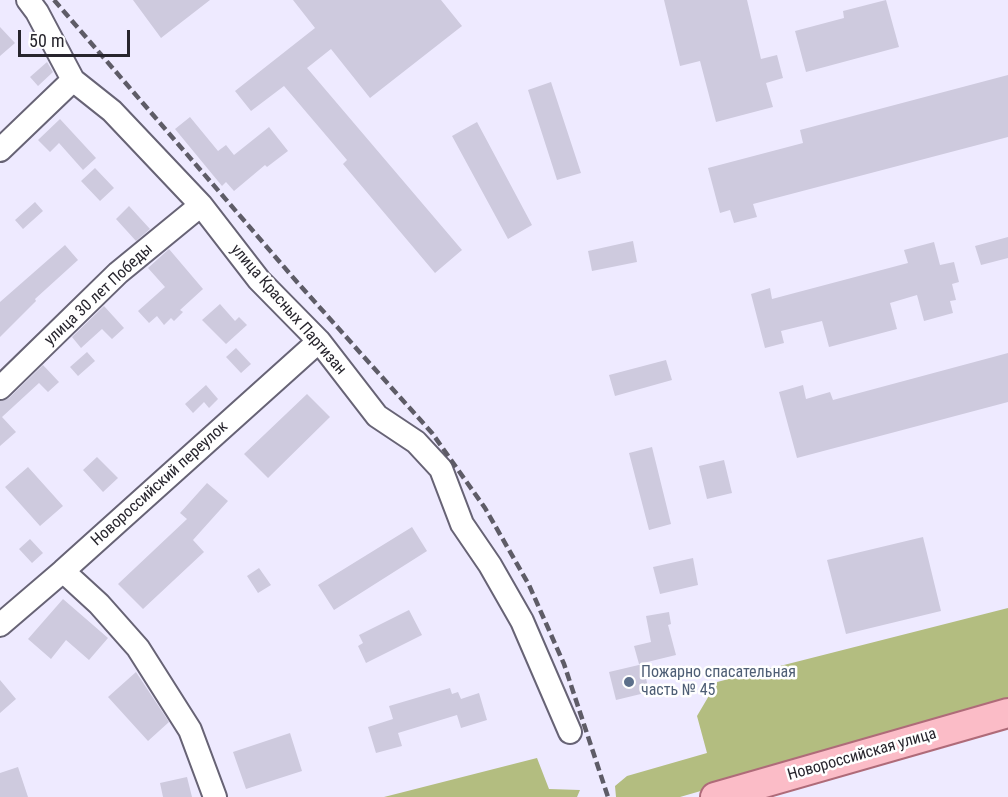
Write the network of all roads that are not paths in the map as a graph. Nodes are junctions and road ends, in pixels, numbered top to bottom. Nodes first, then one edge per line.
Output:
1 (28, 0) edge
2 (73, 80) junction
3 (0, 150) edge
4 (201, 206) junction
5 (319, 341) junction
6 (0, 388) edge
7 (63, 571) junction
8 (0, 626) edge
9 (1008, 713) edge
10 (570, 732) dead end
11 (215, 797) edge
12 (715, 797) edge

1 - 2 street, улица Красных Партизан
2 - 3 street
2 - 4 street, улица Красных Партизан
4 - 5 street, улица Красных Партизан
4 - 6 street, улица 30 лет Победы
5 - 7 street, Новороссийский переулок
5 - 10 street, улица Красных Партизан
7 - 8 street, Новороссийский переулок
7 - 11 street
9 - 12 main road, Новороссийская улица

